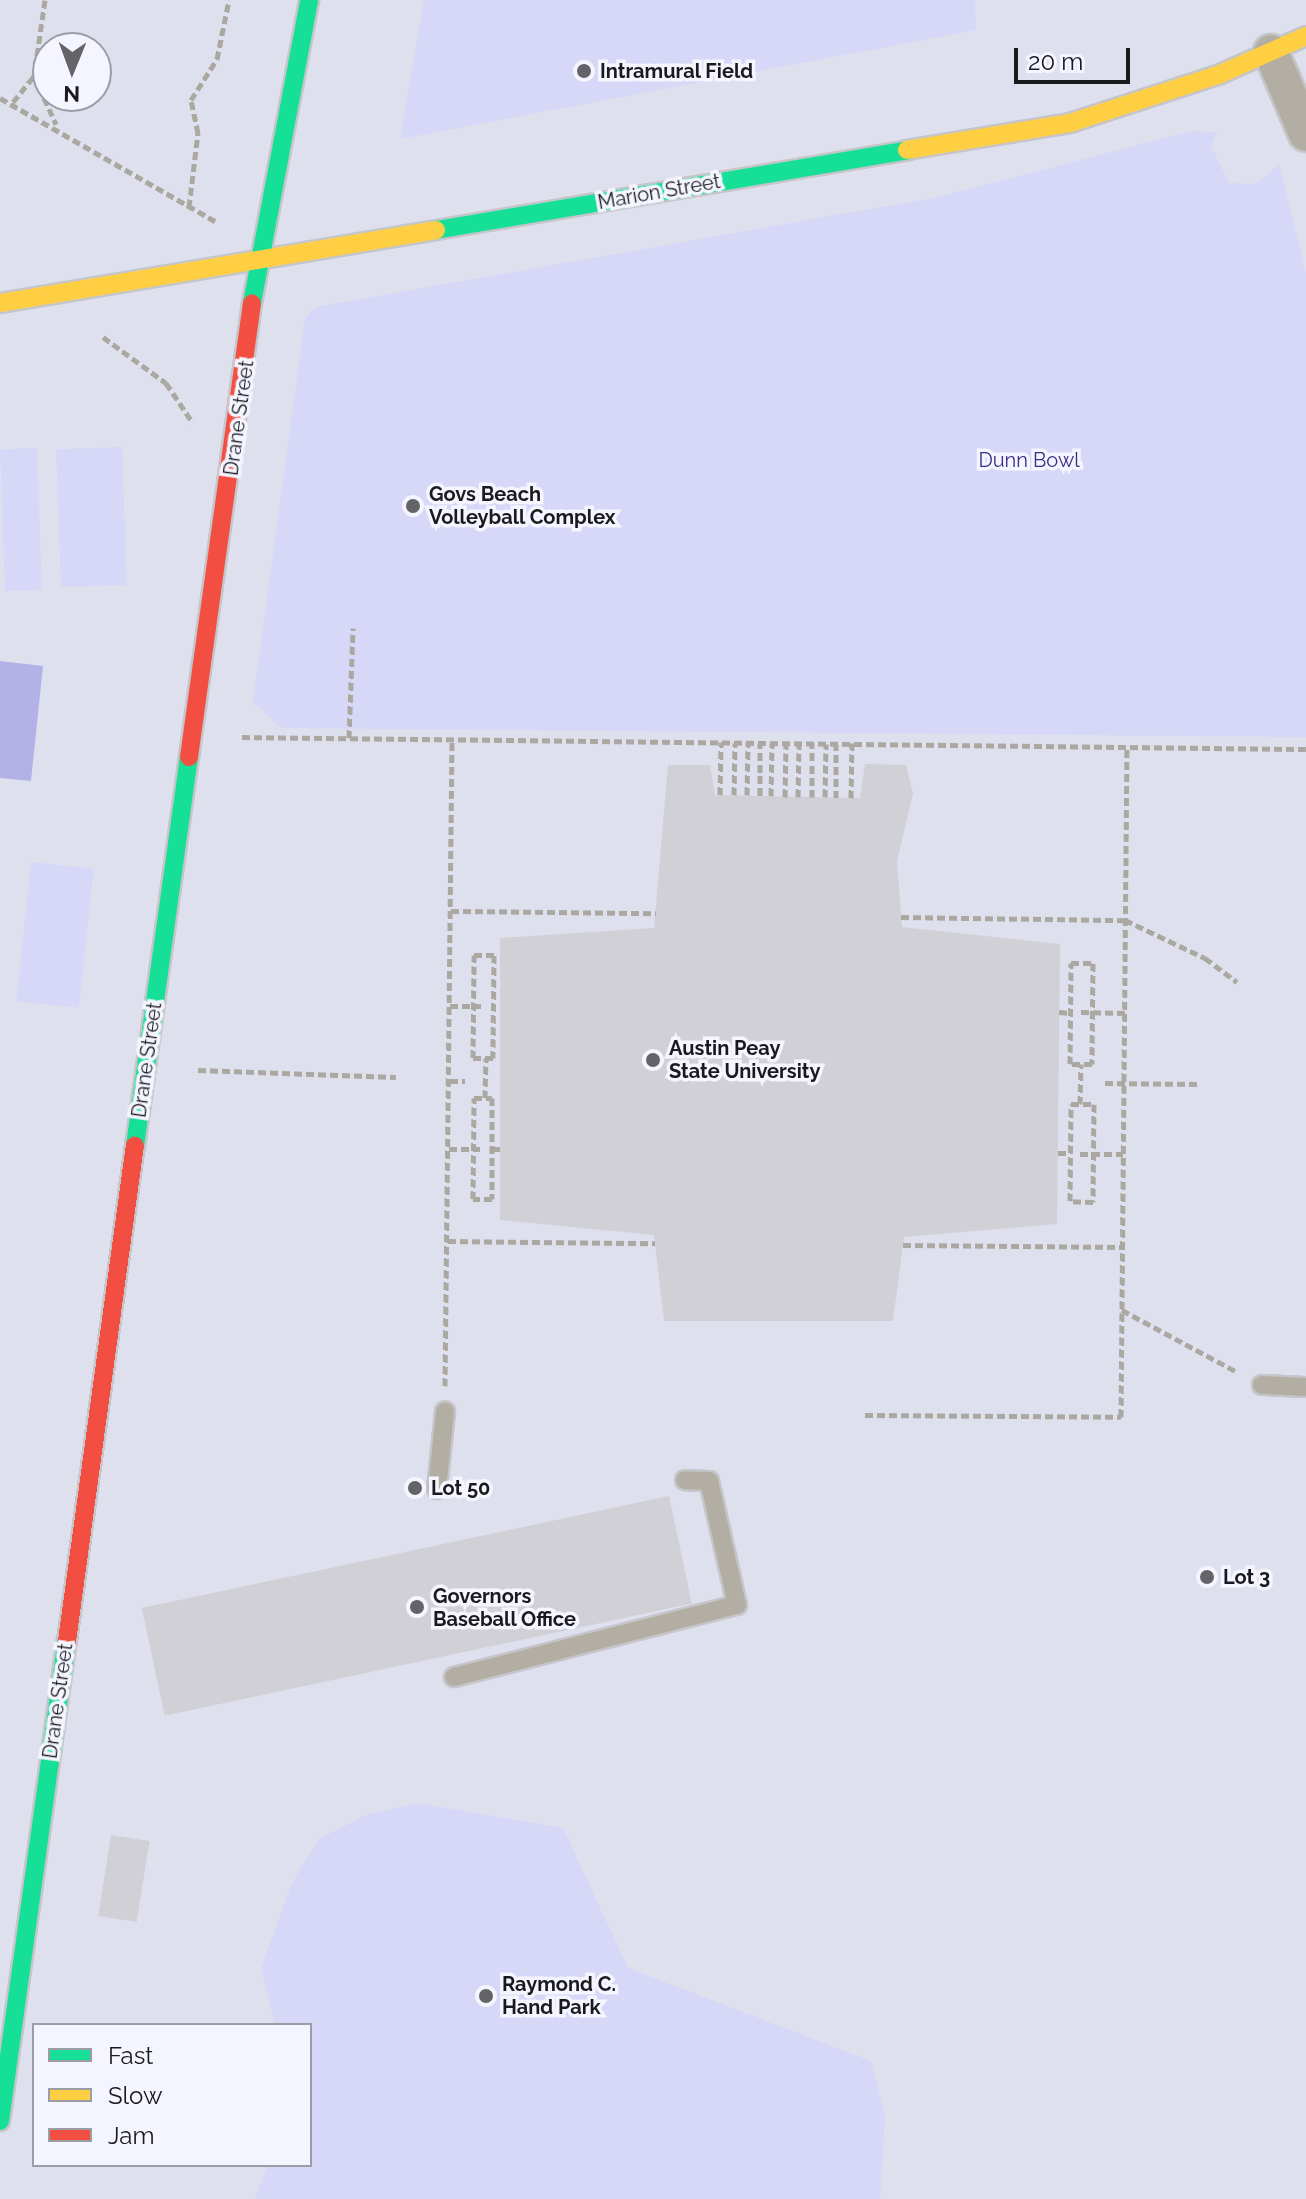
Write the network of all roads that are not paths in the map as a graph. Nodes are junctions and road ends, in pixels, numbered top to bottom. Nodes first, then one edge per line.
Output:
1 (309, 0) edge
2 (1306, 36) edge
3 (1271, 52) junction
4 (1306, 134) edge
5 (258, 261) junction
6 (0, 303) edge
7 (1262, 1385) road end
8 (1306, 1387) edge
9 (445, 1411) road end
10 (685, 1480) dead end
11 (437, 1489) dead end
12 (454, 1677) dead end
13 (0, 2121) edge

1 - 5 street, Drane Street
2 - 3 street, Marion Street
3 - 4 street
3 - 5 street, Marion Street
5 - 6 street, Marion Street
5 - 13 street, Drane Street
7 - 8 lane
9 - 11 lane
10 - 12 lane

